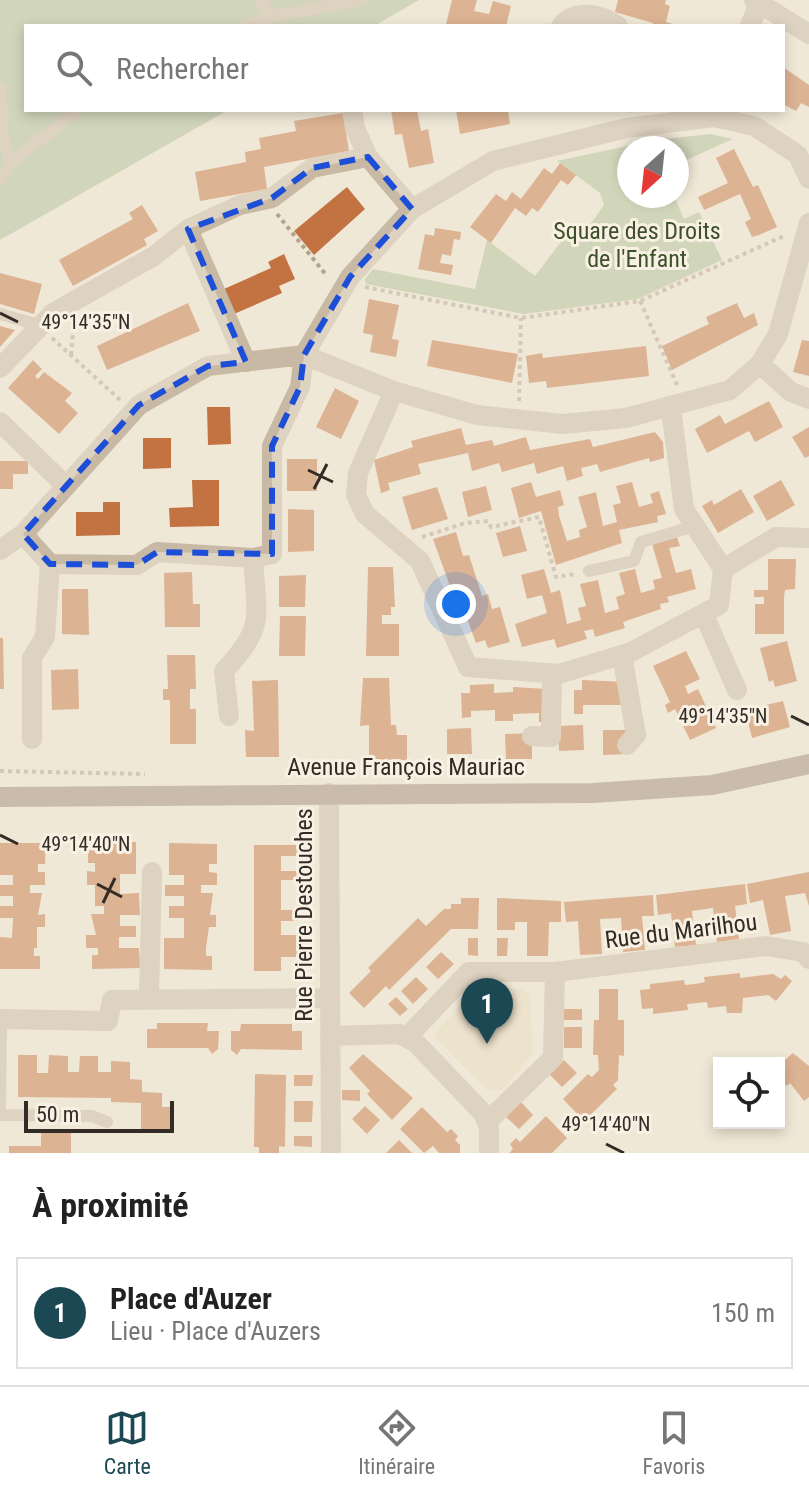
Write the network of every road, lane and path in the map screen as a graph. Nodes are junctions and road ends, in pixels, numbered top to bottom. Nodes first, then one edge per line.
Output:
1 (259, 0) edge
2 (362, 0) edge
3 (756, 2) edge
4 (274, 16) junction
5 (249, 24) edge
6 (563, 24) edge
7 (614, 24) edge
8 (750, 24) edge
9 (809, 34) edge
10 (0, 88) edge
11 (75, 112) edge
12 (352, 112) edge
13 (716, 113) edge
14 (627, 119) edge
15 (368, 157) junction
16 (10, 164) junction
17 (0, 179) edge
18 (809, 179) edge
19 (266, 200) junction
20 (412, 209) junction
21 (808, 227) edge
22 (188, 229) junction
23 (341, 294) junction
24 (75, 301) junction
25 (640, 301) junction
26 (0, 314) edge
27 (521, 318) junction
28 (39, 325) junction
29 (71, 355) junction
30 (304, 355) junction
31 (246, 362) junction
32 (760, 364) junction
33 (0, 368) edge
34 (394, 391) junction
35 (809, 399) edge
36 (678, 407) junction
37 (133, 411) junction
38 (519, 420) junction
39 (0, 422) edge
40 (65, 485) junction
41 (695, 526) junction
42 (23, 534) junction
43 (809, 538) edge
44 (400, 544) junction
45 (0, 550) edge
46 (253, 558) junction
47 (50, 564) junction
48 (723, 569) junction
49 (589, 571) dead end
50 (556, 577) dead end
51 (704, 615) junction
52 (622, 655) junction
53 (552, 674) junction
54 (737, 690) dead end
55 (229, 716) dead end
56 (532, 736) dead end
57 (32, 739) dead end
58 (627, 745) dead end
59 (809, 764) edge
60 (0, 771) edge
61 (148, 774) dead end
62 (329, 793) junction
63 (0, 797) edge
64 (152, 872) dead end
65 (809, 959) edge
66 (555, 972) junction
67 (149, 997) junction
68 (330, 998) junction
69 (1, 1020) edge
70 (330, 1036) junction
71 (407, 1037) junction
72 (0, 1115) edge
73 (488, 1121) junction
74 (107, 1122) dead end
75 (331, 1153) edge
76 (489, 1153) edge

1 - 4 lane
2 - 4 lane
3 - 8 street
3 - 9 street
4 - 5 lane
6 - 7 street
10 - 16 lane
11 - 16 lane
12 - 15 street
13 - 14 street
13 - 18 street
14 - 20 street
15 - 19 street
15 - 20 street
16 - 17 lane
19 - 22 street
19 - 23 path
20 - 23 street
21 - 25 path
21 - 32 street
22 - 24 street
22 - 31 street
23 - 27 path
23 - 30 street
24 - 28 street
24 - 29 path
25 - 27 path
25 - 36 path
26 - 28 lane
27 - 38 path
28 - 29 path
28 - 33 street
29 - 37 path
30 - 31 street
30 - 34 street
30 - 46 street
31 - 37 street
32 - 35 street
32 - 36 street
34 - 38 street
34 - 44 street
36 - 38 street
36 - 41 street
37 - 40 street
39 - 40 street
40 - 42 street
41 - 48 street
41 - 49 lane
42 - 45 street
42 - 47 street
43 - 48 street
44 - 50 path
44 - 53 street
46 - 47 street
46 - 55 street
47 - 57 street
48 - 51 street
51 - 52 street
51 - 54 street
52 - 53 street
52 - 58 street
53 - 56 street
59 - 62 street, Avenue François Mauriac
60 - 61 path
62 - 63 street, Avenue François Mauriac
62 - 68 street, Rue Pierre Destouches
64 - 67 street
65 - 66 street, Rue du Marilhou
66 - 71 street, Rue du Marilhou
66 - 73 street
67 - 68 street
67 - 69 street
68 - 70 street, Rue Pierre Destouches
69 - 72 lane
70 - 71 street, Rue Pierre Destouches
70 - 75 street, Rue Pierre Destouches
71 - 73 street
72 - 74 lane
73 - 76 street

